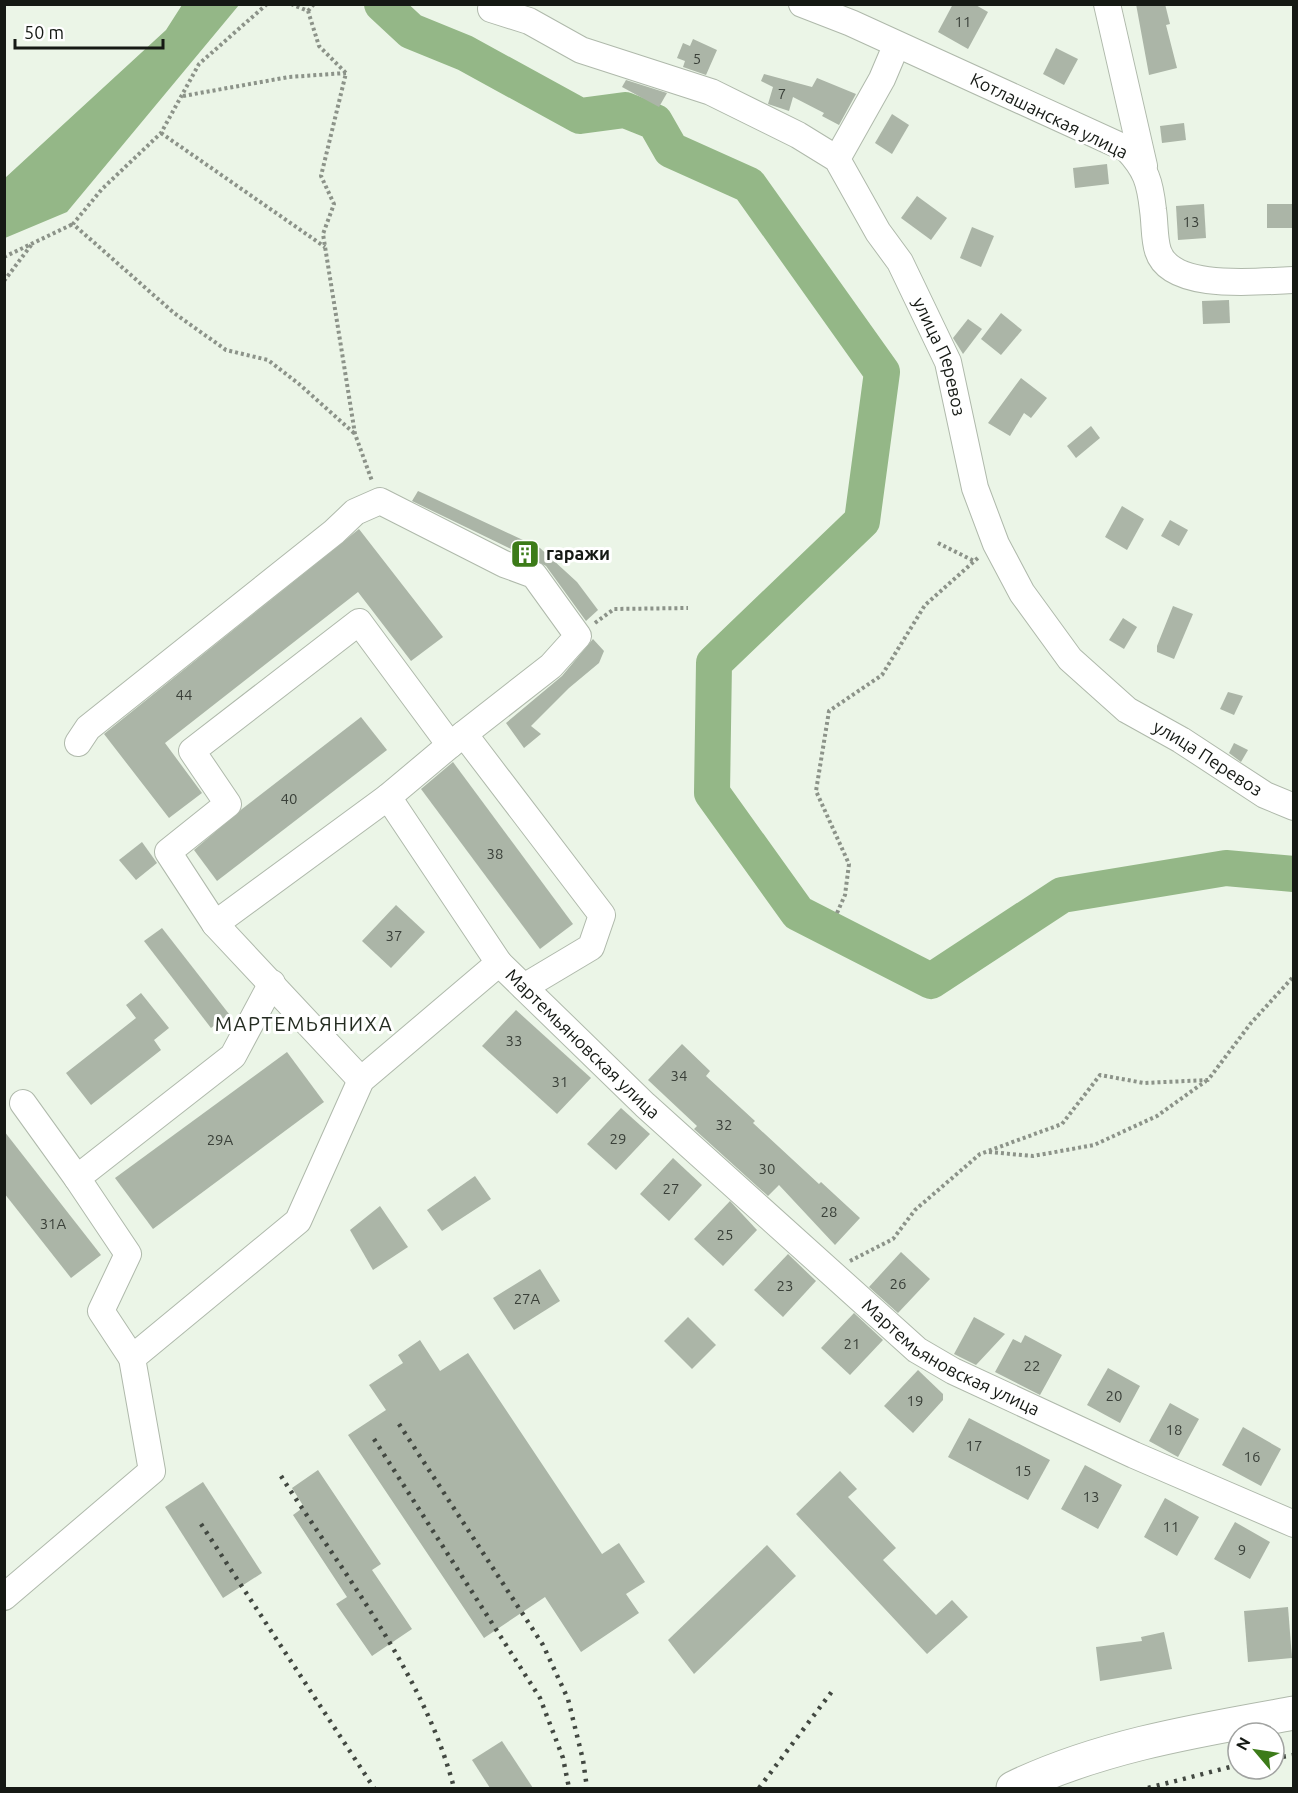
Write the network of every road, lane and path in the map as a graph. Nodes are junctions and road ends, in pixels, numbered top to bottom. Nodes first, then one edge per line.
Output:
1 (267, 4) edge
2 (291, 4) edge
3 (314, 4) edge
4 (802, 4) edge
5 (1107, 4) edge
6 (491, 9) dead end
7 (308, 11) junction
8 (896, 46) junction
9 (346, 73) junction
10 (182, 96) junction
11 (161, 133) junction
12 (837, 159) junction
13 (1144, 166) junction
14 (73, 224) junction
15 (32, 243) junction
16 (325, 247) junction
17 (4, 257) edge
18 (4, 280) edge
19 (1293, 280) edge
20 (355, 434) junction
21 (380, 501) junction
22 (938, 543) dead end
23 (996, 544) junction
24 (974, 561) junction
25 (688, 608) dead end
26 (578, 636) junction
27 (457, 739) junction
28 (78, 743) dead end
29 (388, 797) junction
30 (1293, 807) edge
31 (837, 913) dead end
32 (215, 924) junction
33 (499, 963) junction
34 (1293, 976) edge
35 (272, 983) junction
36 (524, 987) junction
37 (361, 1080) junction
38 (1208, 1080) junction
39 (23, 1103) dead end
40 (986, 1152) junction
41 (77, 1178) junction
42 (830, 1272) junction
43 (132, 1358) junction
44 (1293, 1524) edge
45 (4, 1597) edge
46 (1293, 1713) edge
47 (1013, 1788) edge

1 - 10 path
2 - 7 path
3 - 7 path
4 - 8 street, Котлашанская улица
5 - 13 street
6 - 12 street, улица Перевоз
7 - 9 path
8 - 12 street
8 - 13 street, Котлашанская улица
9 - 10 path
9 - 16 path
10 - 11 path
11 - 14 path
11 - 16 path
12 - 23 street, улица Перевоз
13 - 19 street, Котлашанская улица
14 - 15 path
14 - 20 path
15 - 17 path
15 - 18 path
16 - 20 path
20 - 21 path
21 - 26 street
21 - 28 street
22 - 24 path
23 - 24 path
23 - 30 street, улица Перевоз
24 - 31 path
25 - 26 path
26 - 27 street
27 - 29 street
27 - 32 street
27 - 36 street
29 - 32 street
29 - 33 street
32 - 35 street
33 - 36 street, Мартемьяновская улица
33 - 37 street, Мартемьяновская улица
34 - 38 path
35 - 37 street
35 - 41 street
36 - 42 street, Мартемьяновская улица
37 - 43 street, Мартемьяновская улица
38 - 40 path
38 - 40 path
39 - 41 street
40 - 42 path
41 - 43 street
42 - 44 street, Мартемьяновская улица
43 - 45 street
46 - 47 main road

